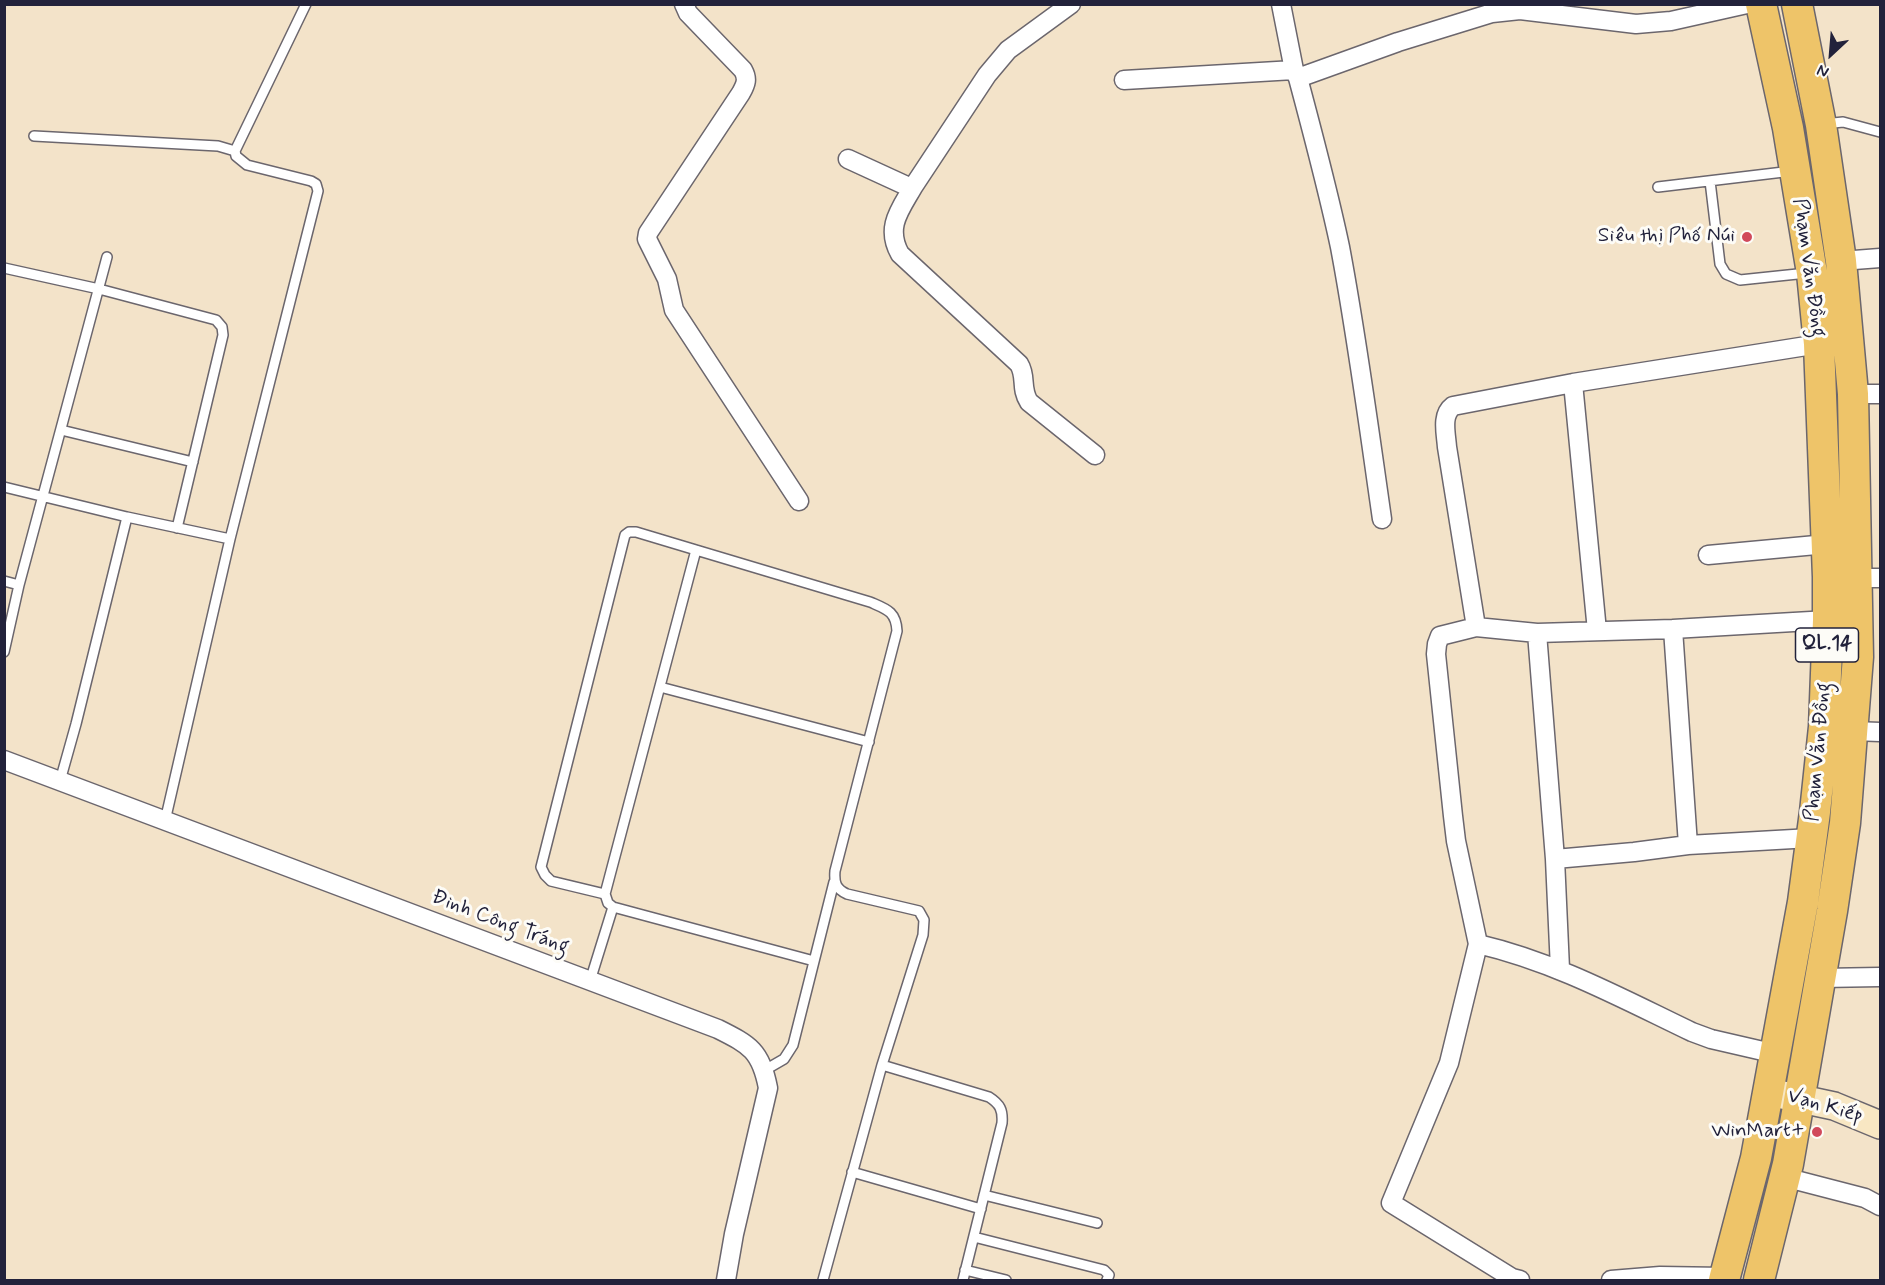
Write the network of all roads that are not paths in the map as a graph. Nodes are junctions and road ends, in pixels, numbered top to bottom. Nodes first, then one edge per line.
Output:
1 (306, 4) edge
2 (684, 4) edge
3 (1071, 4) edge
4 (1281, 4) edge
5 (1748, 4) edge
6 (1761, 4) edge
7 (1797, 4) edge
8 (1296, 74) junction
9 (1124, 80) dead end
10 (1821, 125) junction
11 (1881, 132) edge
12 (34, 136) dead end
13 (235, 151) junction
14 (848, 159) dead end
15 (1795, 171) junction
16 (1710, 182) junction
17 (913, 187) junction
18 (1658, 187) dead end
19 (107, 257) dead end
20 (1881, 258) edge
21 (1841, 261) junction
22 (4, 268) edge
23 (1812, 273) junction
24 (99, 290) junction
25 (1819, 344) junction
26 (1573, 383) junction
27 (1867, 394) edge
28 (61, 430) junction
29 (1095, 455) dead end
30 (193, 462) junction
31 (4, 487) edge
32 (44, 496) junction
33 (799, 501) dead end
34 (127, 517) junction
35 (1382, 519) dead end
36 (177, 528) junction
37 (230, 539) junction
38 (1827, 544) junction
39 (696, 550) junction
40 (1707, 555) dead end
41 (1868, 578) edge
42 (4, 582) edge
43 (19, 585) junction
44 (1828, 620) junction
45 (1476, 627) junction
46 (1673, 629) junction
47 (1597, 631) junction
48 (1537, 633) junction
49 (4, 652) edge
50 (660, 687) junction
51 (1867, 732) edge
52 (868, 742) junction
53 (4, 760) edge
54 (60, 781) junction
55 (165, 821) junction
56 (1811, 838) junction
57 (1688, 845) junction
58 (1554, 859) junction
59 (834, 882) junction
60 (605, 894) junction
61 (613, 907) junction
62 (1478, 944) junction
63 (814, 961) junction
64 (1560, 969) junction
65 (1881, 977) edge
66 (1821, 978) junction
67 (590, 981) junction
68 (1776, 1054) junction
69 (882, 1065) junction
70 (765, 1070) junction
71 (1768, 1092) junction
72 (1800, 1098) junction
73 (1881, 1125) edge
74 (852, 1172) junction
75 (1784, 1178) junction
76 (984, 1195) junction
77 (1881, 1206) edge
78 (981, 1209) junction
79 (1097, 1223) dead end
80 (974, 1237) junction
81 (965, 1270) junction
82 (1724, 1279) edge
83 (726, 1281) edge
84 (823, 1281) edge
85 (963, 1281) edge
86 (1006, 1281) edge
87 (1107, 1281) edge
88 (1520, 1281) edge
89 (1611, 1281) edge
90 (1759, 1281) edge

1 - 13 lane
2 - 33 street
3 - 17 street
4 - 8 street
5 - 8 street
6 - 15 main road, Phạm Văn Đồng / QL.14
7 - 10 main road, Phạm Văn Đồng / QL.14
8 - 9 street
8 - 35 street
10 - 11 lane
10 - 21 main road, Phạm Văn Đồng / QL.14
12 - 13 lane
13 - 37 lane
14 - 17 street
15 - 16 lane
15 - 23 main road, Phạm Văn Đồng / QL.14
16 - 18 lane
16 - 23 lane
17 - 29 street
19 - 24 lane
20 - 21 street
21 - 27 main road, Phạm Văn Đồng / QL.14
22 - 24 lane
23 - 25 main road, Phạm Văn Đồng / QL.14
24 - 28 lane
24 - 30 lane
25 - 26 street
25 - 38 main road, Phạm Văn Đồng / QL.14
26 - 45 street
26 - 47 street
27 - 41 main road, Phạm Văn Đồng / QL.14
28 - 30 lane
28 - 32 lane
30 - 36 lane
31 - 32 lane
32 - 34 lane
32 - 43 lane
34 - 36 lane
34 - 54 lane
36 - 37 lane
37 - 55 lane
38 - 40 street
38 - 44 main road, Phạm Văn Đồng / QL.14
39 - 50 lane
39 - 52 lane
39 - 60 lane
41 - 51 main road, Phạm Văn Đồng / QL.14
42 - 43 lane
43 - 49 lane
44 - 46 street
44 - 56 main road, Phạm Văn Đồng / QL.14
45 - 48 street
45 - 62 street
46 - 47 street
46 - 57 street
47 - 48 street
48 - 58 street
50 - 52 lane
50 - 60 lane
51 - 66 main road, Phạm Văn Đồng / QL.14
52 - 59 lane
53 - 54 street, Đinh Công Tráng
54 - 55 street, Đinh Công Tráng
55 - 67 street, Đinh Công Tráng
56 - 57 street
56 - 68 main road, Phạm Văn Đồng / QL.14
57 - 58 street
58 - 64 street
59 - 63 lane
59 - 69 lane
60 - 61 lane
61 - 63 lane
61 - 67 lane
62 - 64 street
62 - 88 street
63 - 70 lane
64 - 68 street
65 - 66 street
66 - 72 main road, Phạm Văn Đồng / QL.14
67 - 70 street, Đinh Công Tráng
68 - 71 main road, Phạm Văn Đồng / QL.14
69 - 74 lane
69 - 76 lane
70 - 83 street
71 - 72 street, Vạn Kiếp
71 - 82 main road, Phạm Văn Đồng / QL.14
72 - 73 street, Vạn Kiếp
72 - 75 main road, Phạm Văn Đồng / QL.14
74 - 78 lane
74 - 84 lane
75 - 77 street
75 - 90 main road, Phạm Văn Đồng / QL.14
76 - 78 lane
76 - 79 lane
78 - 80 lane
80 - 81 lane
80 - 87 lane
81 - 85 lane
81 - 86 lane
82 - 89 street

